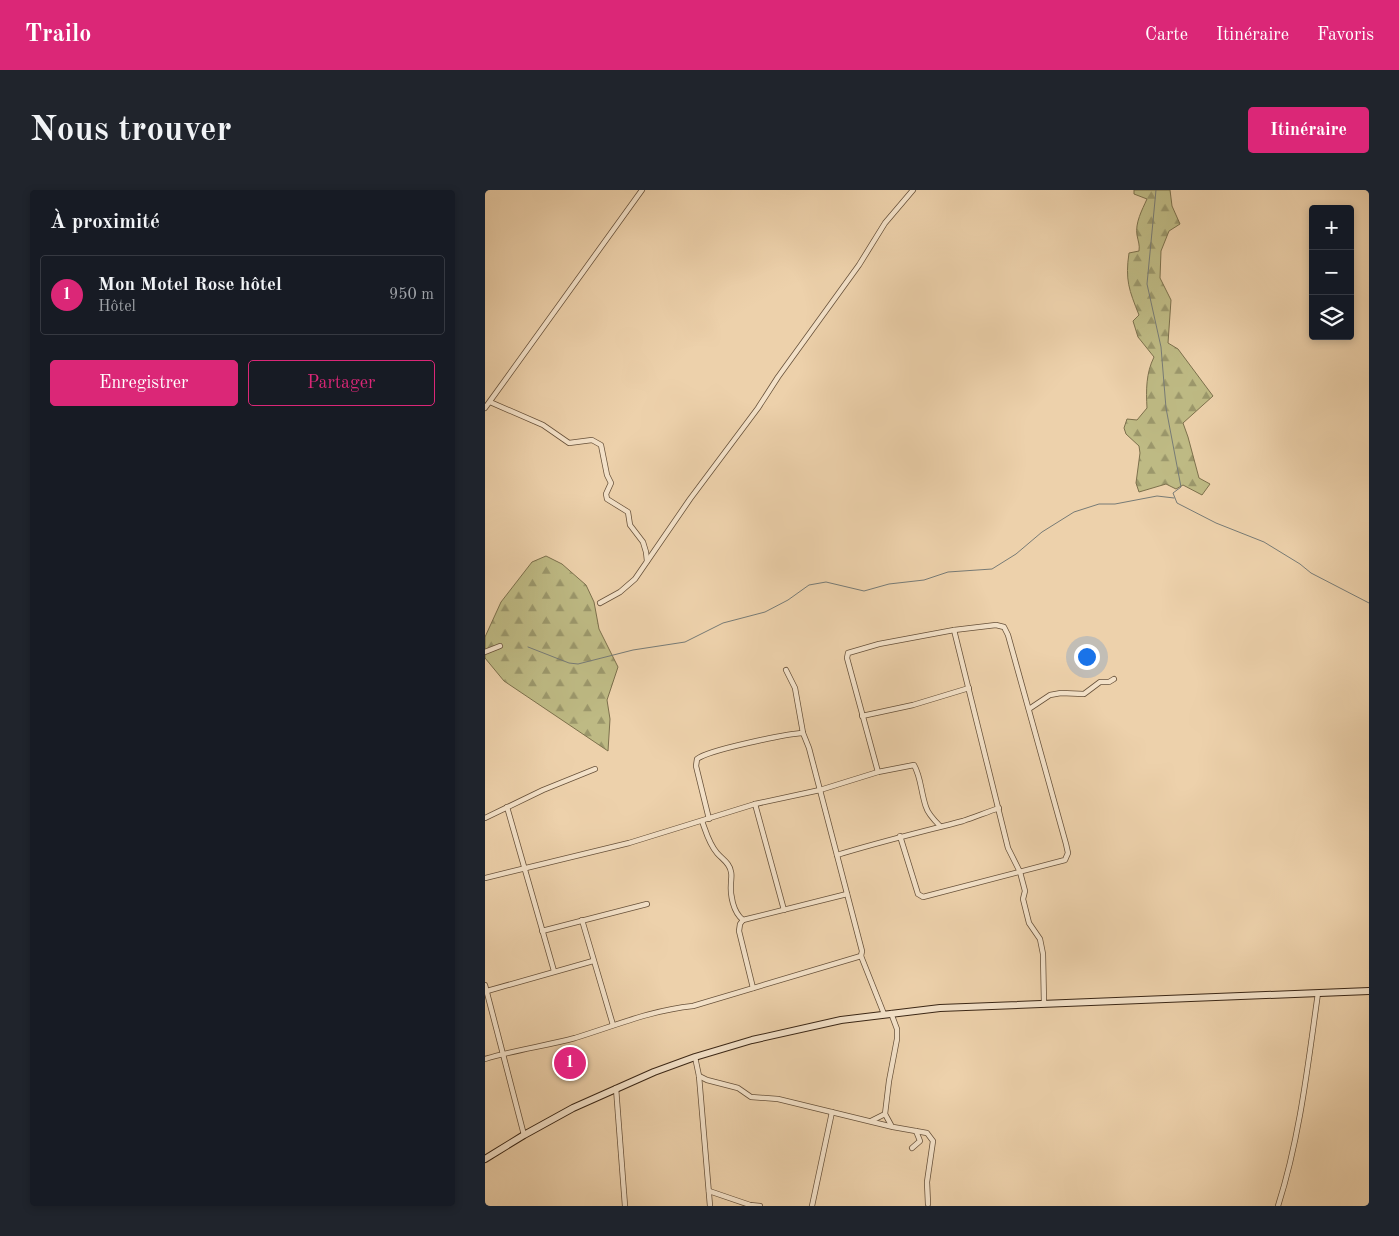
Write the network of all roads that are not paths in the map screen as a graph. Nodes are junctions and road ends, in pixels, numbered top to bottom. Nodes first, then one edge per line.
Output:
1 (642, 190) edge
2 (913, 190) edge
3 (490, 402) junction
4 (485, 408) edge
5 (647, 562) junction
6 (599, 603) dead end
7 (953, 630) junction
8 (500, 646) dead end
9 (485, 652) edge
10 (786, 670) dead end
11 (1114, 679) dead end
12 (969, 688) junction
13 (1029, 709) junction
14 (862, 716) junction
15 (803, 733) junction
16 (595, 769) dead end
17 (878, 772) junction
18 (820, 790) junction
19 (755, 804) junction
20 (507, 807) junction
21 (999, 808) junction
22 (485, 818) edge
23 (709, 819) junction
24 (703, 821) junction
25 (940, 826) junction
26 (900, 836) junction
27 (837, 855) junction
28 (524, 868) junction
29 (1021, 872) junction
30 (485, 878) edge
31 (847, 894) junction
32 (647, 904) dead end
33 (784, 910) junction
34 (582, 920) junction
35 (743, 920) junction
36 (542, 931) junction
37 (861, 956) junction
38 (593, 961) junction
39 (554, 971) junction
40 (485, 985) edge
41 (753, 988) junction
42 (487, 991) junction
43 (1369, 991) edge
44 (1318, 993) junction
45 (1044, 1004) junction
46 (888, 1013) junction
47 (613, 1025) junction
48 (503, 1054) junction
49 (695, 1057) junction
50 (485, 1059) edge
51 (699, 1076) junction
52 (617, 1088) junction
53 (832, 1112) junction
54 (885, 1114) junction
55 (871, 1121) junction
56 (893, 1126) junction
57 (916, 1131) junction
58 (524, 1135) junction
59 (912, 1148) dead end
60 (485, 1159) edge
61 (709, 1191) junction
62 (928, 1204) dead end
63 (625, 1206) edge
64 (710, 1206) edge
65 (760, 1206) edge
66 (812, 1206) edge
67 (1278, 1206) edge

1 - 3 street
2 - 5 street
3 - 4 street
3 - 5 street
5 - 6 street
7 - 12 street
7 - 13 street
7 - 14 street
8 - 9 street
10 - 15 street
11 - 13 street
12 - 14 street
12 - 21 street
13 - 29 street
14 - 17 street
15 - 18 street
15 - 23 street
16 - 20 street
17 - 18 street
17 - 25 street
18 - 19 street
18 - 27 street
19 - 23 street
19 - 33 street
20 - 22 street
20 - 28 street
21 - 25 street
21 - 29 street
23 - 24 street
24 - 28 street
24 - 35 street
25 - 26 street
26 - 27 street
26 - 29 street
27 - 31 street
28 - 30 street
28 - 36 street
29 - 45 street
31 - 33 street
31 - 37 street
32 - 34 street
33 - 35 street
34 - 36 street
34 - 38 street
35 - 41 street
36 - 39 street
37 - 41 street
37 - 46 street
38 - 39 street
38 - 47 street
39 - 42 street
40 - 42 street
41 - 47 street
42 - 48 street
43 - 44 main road
44 - 45 main road
44 - 67 street
45 - 46 main road
46 - 49 main road
46 - 54 street
47 - 48 street
48 - 50 street
48 - 58 street
49 - 51 street
49 - 52 main road
51 - 53 street
51 - 61 street
52 - 58 main road
52 - 63 street
53 - 55 street
53 - 66 street
54 - 55 street
54 - 56 street
55 - 56 street
56 - 57 street
57 - 59 street
57 - 62 street
58 - 60 main road
61 - 64 street
61 - 65 street

